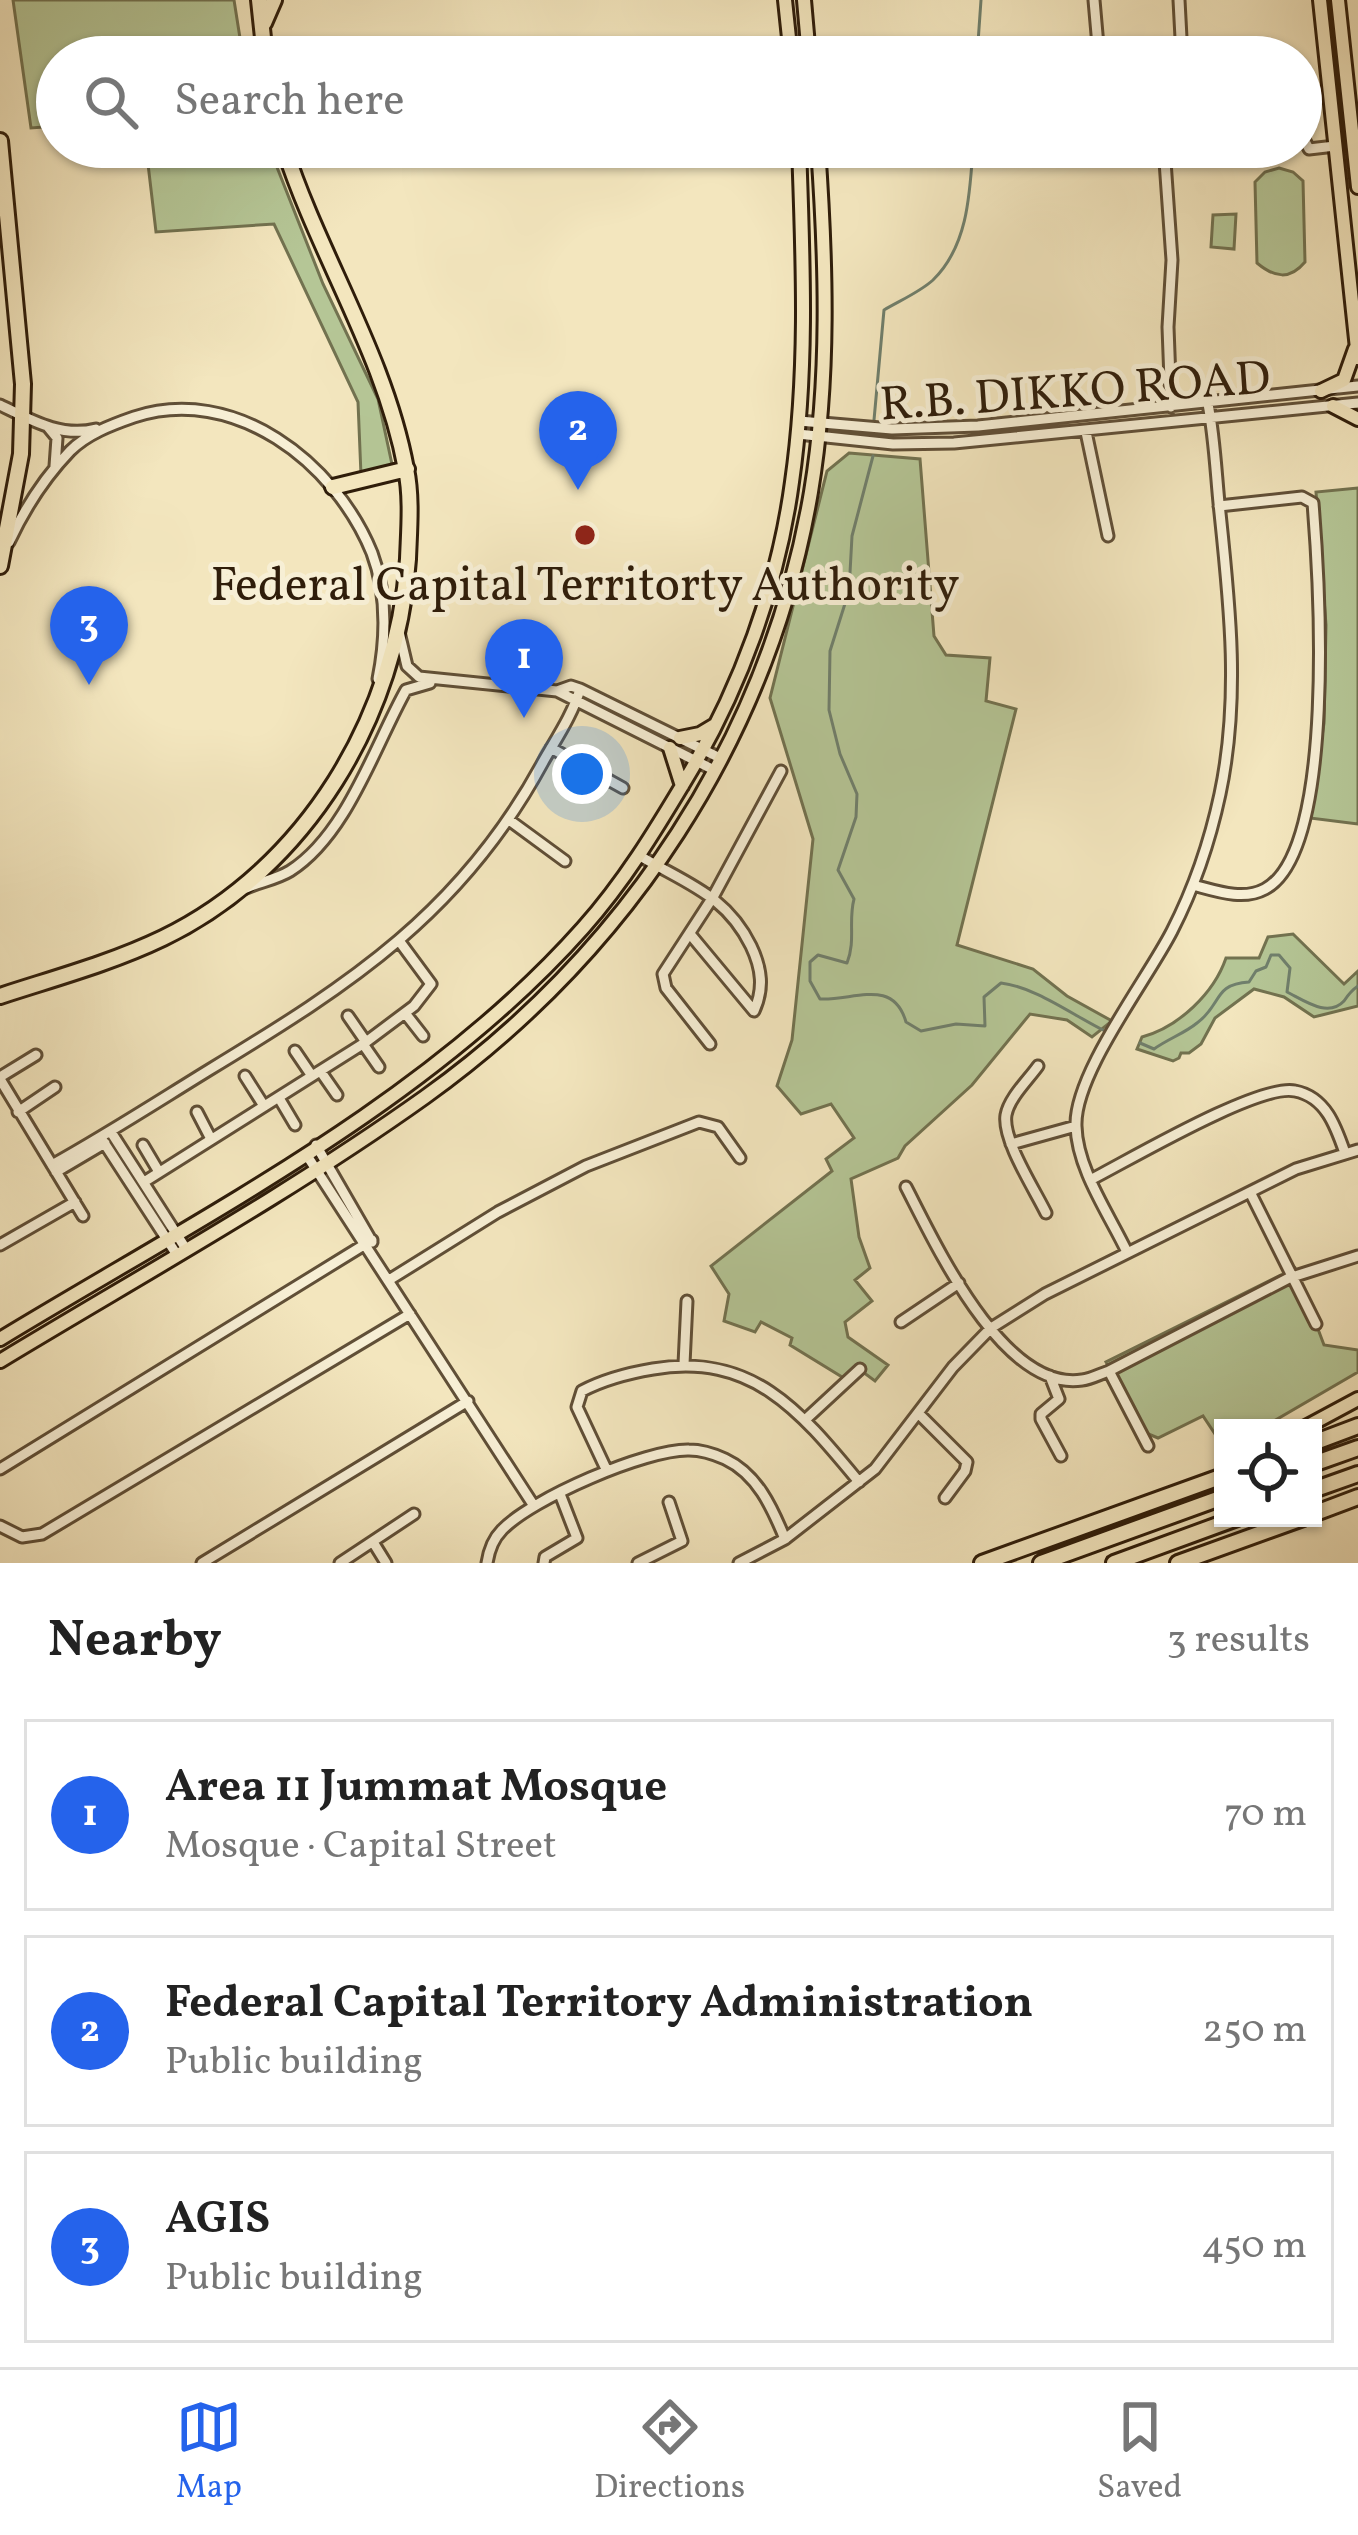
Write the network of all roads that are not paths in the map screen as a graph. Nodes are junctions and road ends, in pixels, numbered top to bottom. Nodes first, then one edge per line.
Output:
1 (259, 0) edge
2 (274, 0) edge
3 (785, 0) edge
4 (804, 0) edge
5 (1094, 0) edge
6 (1179, 0) edge
7 (1320, 0) edge
8 (1338, 0) edge
9 (262, 28) junction
10 (263, 36) edge
11 (789, 36) edge
12 (807, 36) edge
13 (1097, 36) edge
14 (1181, 36) edge
15 (0, 141) edge
16 (1335, 146) junction
17 (1322, 148) edge
18 (290, 168) edge
19 (800, 168) edge
20 (819, 168) edge
21 (1165, 168) edge
22 (1358, 187) edge
23 (1356, 342) edge
24 (1358, 358) edge
25 (1358, 386) edge
26 (1321, 391) junction
27 (1358, 403) edge
28 (1208, 404) junction
29 (0, 405) edge
30 (1333, 406) junction
31 (1172, 407) junction
32 (21, 417) junction
33 (1211, 418) junction
34 (1358, 419) edge
35 (48, 427) junction
36 (105, 427) junction
37 (798, 427) junction
38 (819, 429) junction
39 (1086, 432) junction
40 (406, 469) junction
41 (51, 475) junction
42 (333, 488) junction
43 (1219, 506) junction
44 (1108, 536) dead end
45 (1, 562) edge
46 (399, 632) junction
47 (435, 682) junction
48 (570, 696) junction
49 (369, 720) junction
50 (716, 724) junction
51 (675, 743) junction
52 (551, 748) junction
53 (700, 756) junction
54 (717, 764) junction
55 (781, 771) dead end
56 (682, 786) junction
57 (623, 788) dead end
58 (508, 820) junction
59 (640, 856) junction
60 (565, 861) dead end
61 (658, 867) junction
62 (1193, 886) junction
63 (230, 895) junction
64 (712, 897) junction
65 (690, 934) junction
66 (400, 942) junction
67 (4, 994) edge
68 (405, 1013) junction
69 (348, 1016) dead end
70 (423, 1036) dead end
71 (364, 1043) junction
72 (710, 1044) dead end
73 (295, 1051) dead end
74 (36, 1055) dead end
75 (1037, 1066) dead end
76 (379, 1067) dead end
77 (317, 1074) junction
78 (245, 1076) dead end
79 (0, 1078) edge
80 (55, 1087) dead end
81 (337, 1095) dead end
82 (278, 1098) junction
83 (11, 1100) junction
84 (264, 1106) junction
85 (0, 1107) edge
86 (18, 1112) junction
87 (197, 1112) dead end
88 (295, 1124) dead end
89 (1076, 1126) junction
90 (108, 1137) junction
91 (211, 1139) junction
92 (1011, 1144) junction
93 (143, 1145) dead end
94 (311, 1149) junction
95 (1358, 1150) edge
96 (1345, 1153) junction
97 (740, 1158) dead end
98 (322, 1166) junction
99 (54, 1168) junction
100 (159, 1172) junction
101 (1092, 1179) junction
102 (144, 1182) junction
103 (906, 1186) dead end
104 (1250, 1192) junction
105 (75, 1202) junction
106 (1046, 1214) dead end
107 (83, 1216) dead end
108 (171, 1235) junction
109 (0, 1244) edge
110 (369, 1246) junction
111 (182, 1252) junction
112 (1127, 1252) junction
113 (1358, 1256) edge
114 (1289, 1278) junction
115 (389, 1280) junction
116 (959, 1283) junction
117 (687, 1301) dead end
118 (410, 1314) junction
119 (901, 1322) dead end
120 (1316, 1324) dead end
121 (991, 1328) junction
122 (0, 1339) edge
123 (0, 1361) edge
124 (684, 1364) junction
125 (860, 1369) dead end
126 (1109, 1371) junction
127 (1050, 1376) junction
128 (1358, 1399) edge
129 (468, 1401) junction
130 (918, 1413) junction
131 (806, 1419) junction
132 (1321, 1419) edge
133 (1358, 1426) edge
134 (1322, 1443) edge
135 (1148, 1446) dead end
136 (1322, 1447) edge
137 (1358, 1447) edge
138 (1061, 1456) dead end
139 (1322, 1461) edge
140 (0, 1469) edge
141 (607, 1471) junction
142 (1358, 1474) edge
143 (1214, 1479) edge
144 (859, 1482) junction
145 (1322, 1487) edge
146 (560, 1494) junction
147 (1358, 1497) edge
148 (945, 1498) dead end
149 (1214, 1500) edge
150 (669, 1502) dead end
151 (534, 1506) junction
152 (1322, 1511) edge
153 (414, 1514) dead end
154 (0, 1526) edge
155 (1214, 1526) edge
156 (1278, 1527) edge
157 (785, 1539) junction
158 (373, 1542) junction
159 (202, 1563) edge
160 (340, 1563) edge
161 (386, 1563) edge
162 (487, 1563) edge
163 (544, 1563) edge
164 (638, 1563) edge
165 (739, 1563) edge
166 (982, 1563) edge
167 (1041, 1563) edge
168 (1114, 1563) edge
169 (1178, 1563) edge

1 - 9 highway
2 - 9 highway
3 - 11 main road
4 - 12 main road
5 - 13 street
6 - 14 street
7 - 16 main road
8 - 22 main road
9 - 10 highway
15 - 32 highway
16 - 17 street
16 - 23 main road
18 - 40 highway
19 - 37 main road
20 - 38 main road
21 - 31 street
23 - 24 main road
23 - 26 main road
25 - 26 street, R.B. DIKKO ROAD
26 - 28 street, R.B. DIKKO ROAD
27 - 30 street, R.B. DIKKO ROAD
28 - 31 street, R.B. DIKKO ROAD
28 - 33 street
29 - 32 street
30 - 33 street, R.B. DIKKO ROAD
30 - 34 main road
31 - 38 street, R.B. DIKKO ROAD
32 - 35 street
32 - 45 highway
33 - 39 street, R.B. DIKKO ROAD
33 - 43 street
35 - 36 street
35 - 41 street
36 - 41 street
36 - 42 street
37 - 38 street, R.B. DIKKO ROAD
37 - 50 main road
38 - 39 street, R.B. DIKKO ROAD
38 - 54 main road
39 - 44 street
40 - 42 highway
40 - 46 highway
41 - 45 street
42 - 49 street
43 - 62 street
43 - 62 street
46 - 47 street
46 - 49 highway
47 - 48 street
47 - 63 street
48 - 51 street
48 - 52 street
49 - 63 highway
50 - 51 main road
50 - 53 main road
51 - 53 street
51 - 56 main road
52 - 57 street
52 - 58 street
53 - 54 street
53 - 56 main road
54 - 61 main road
55 - 64 street
56 - 59 main road
58 - 60 street
58 - 66 street
59 - 61 street
59 - 94 main road
61 - 64 street
61 - 98 main road
62 - 89 street
63 - 67 highway
64 - 65 street
64 - 65 street
65 - 72 street
66 - 68 street
66 - 90 street
68 - 70 street
68 - 71 street
69 - 71 street
71 - 76 street
71 - 77 street
73 - 77 street
74 - 79 street
75 - 92 street
77 - 81 street
77 - 82 street
78 - 84 street
79 - 83 street
80 - 86 street
82 - 84 street
82 - 88 street
83 - 85 street
83 - 86 street
84 - 91 street
86 - 99 street
87 - 91 street
89 - 92 street
89 - 101 street
90 - 99 street
90 - 102 street
90 - 108 street
91 - 100 street
92 - 106 street
93 - 100 street
94 - 98 street
94 - 108 main road
95 - 96 street
96 - 101 street
96 - 104 street
97 - 115 street
98 - 110 street
98 - 111 main road
99 - 105 street
100 - 102 street
101 - 112 street
102 - 108 street
103 - 116 street
104 - 112 street
104 - 114 street
105 - 107 street
105 - 109 street
108 - 111 street
108 - 122 main road
110 - 115 street
110 - 140 street
111 - 123 main road
112 - 121 street
113 - 114 street
114 - 120 street
114 - 126 street
115 - 118 street
116 - 119 street
116 - 121 street
117 - 124 street
118 - 129 street
118 - 154 street
121 - 127 street
121 - 130 street
124 - 131 street
124 - 141 street
125 - 131 street
126 - 127 street
126 - 135 street
127 - 138 street
128 - 132 main road
129 - 151 street
129 - 159 street
130 - 144 street
130 - 148 street
131 - 144 street
133 - 134 highway
136 - 137 highway
137 - 139 highway
141 - 146 street
141 - 157 street
142 - 145 highway
143 - 166 highway
144 - 157 street
146 - 151 street
146 - 163 street
147 - 152 highway
149 - 167 highway
150 - 164 street
151 - 162 street
153 - 158 street
155 - 168 highway
156 - 169 highway
157 - 165 street
158 - 160 street
158 - 161 street

